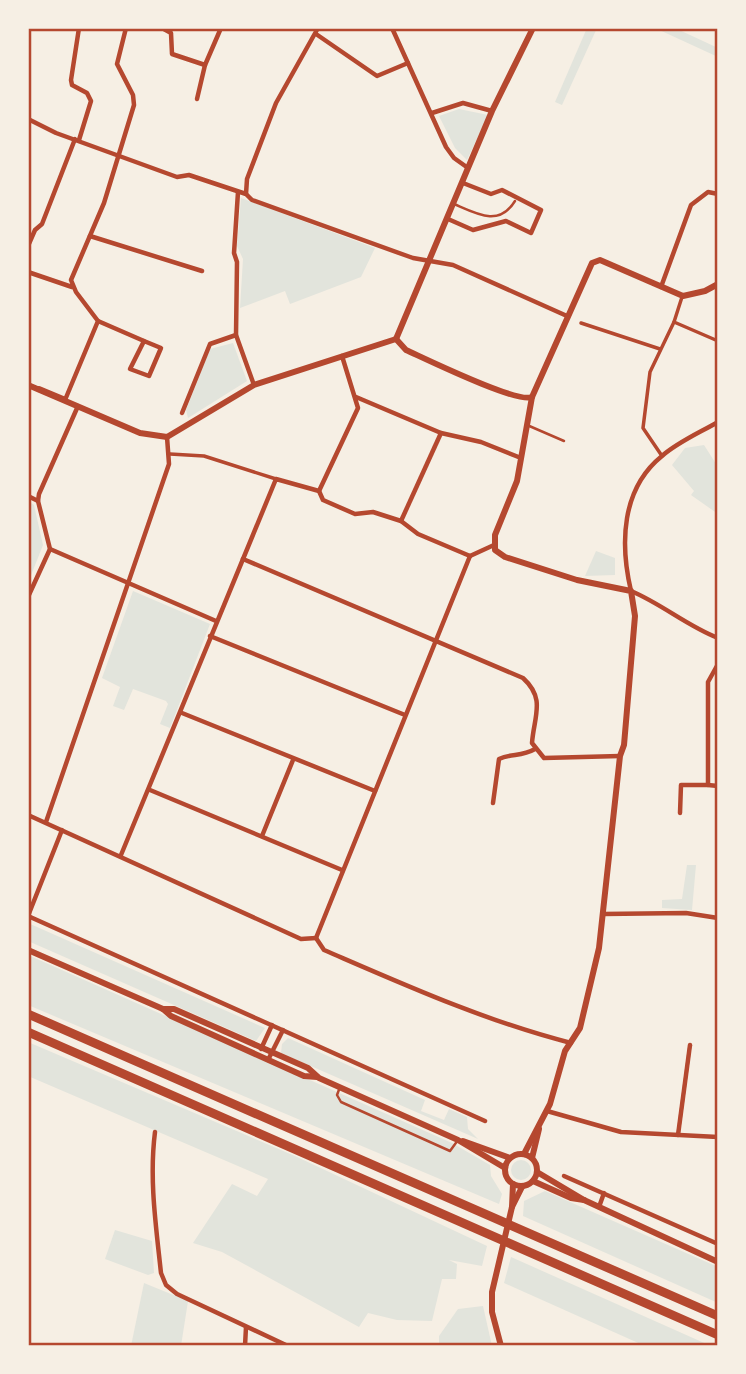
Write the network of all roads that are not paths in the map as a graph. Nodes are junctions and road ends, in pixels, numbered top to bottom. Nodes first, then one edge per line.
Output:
1 (79, 28) edge
2 (126, 28) edge
3 (162, 28) edge
4 (221, 28) edge
5 (318, 28) edge
6 (392, 28) edge
7 (533, 28) edge
8 (316, 34) junction
9 (408, 63) junction
10 (205, 65) junction
11 (197, 99) dead end
12 (492, 111) junction
13 (432, 113) junction
14 (28, 119) edge
15 (77, 140) junction
16 (121, 155) junction
17 (468, 168) junction
18 (463, 183) junction
19 (238, 192) junction
20 (246, 194) junction
21 (718, 194) edge
22 (515, 201) dead end
23 (454, 204) junction
24 (448, 219) junction
25 (90, 236) junction
26 (28, 246) edge
27 (427, 262) junction
28 (202, 271) dead end
29 (28, 272) edge
30 (718, 284) edge
31 (72, 287) junction
32 (661, 287) junction
33 (683, 296) junction
34 (567, 316) junction
35 (98, 321) junction
36 (674, 322) junction
37 (581, 323) dead end
38 (236, 335) junction
39 (396, 339) junction
40 (144, 341) junction
41 (718, 341) edge
42 (660, 349) junction
43 (342, 356) junction
44 (28, 385) edge
45 (254, 385) junction
46 (356, 397) junction
47 (532, 397) junction
48 (65, 400) junction
49 (78, 407) junction
50 (182, 413) dead end
51 (718, 422) edge
52 (527, 425) junction
53 (441, 433) junction
54 (167, 437) junction
55 (564, 441) dead end
56 (170, 454) junction
57 (662, 456) junction
58 (521, 458) junction
59 (276, 479) junction
60 (320, 491) junction
61 (28, 496) edge
62 (38, 500) junction
63 (401, 521) junction
64 (494, 545) junction
65 (50, 549) junction
66 (470, 556) junction
67 (243, 559) junction
68 (127, 583) junction
69 (631, 591) junction
70 (28, 597) edge
71 (216, 621) junction
72 (210, 636) junction
73 (718, 638) edge
74 (436, 639) junction
75 (718, 664) edge
76 (181, 713) junction
77 (405, 715) junction
78 (535, 749) junction
79 (620, 756) junction
80 (293, 760) junction
81 (708, 785) junction
82 (718, 786) edge
83 (150, 790) junction
84 (375, 791) junction
85 (493, 803) dead end
86 (680, 813) dead end
87 (28, 815) edge
88 (46, 822) junction
89 (62, 830) junction
90 (262, 836) junction
91 (121, 855) junction
92 (342, 870) junction
93 (603, 914) junction
94 (28, 916) edge
95 (718, 918) edge
96 (316, 938) junction
97 (28, 950) edge
98 (163, 1009) junction
99 (28, 1014) edge
100 (272, 1025) junction
101 (283, 1030) junction
102 (28, 1032) edge
103 (571, 1043) junction
104 (690, 1045) dead end
105 (261, 1047) junction
106 (272, 1052) junction
107 (258, 1055) junction
108 (268, 1060) junction
109 (319, 1077) junction
110 (340, 1087) junction
111 (547, 1111) junction
112 (485, 1121) dead end
113 (539, 1128) junction
114 (156, 1132) dead end
115 (678, 1135) junction
116 (718, 1137) edge
117 (458, 1140) junction
118 (524, 1154) junction
119 (510, 1158) junction
120 (532, 1158) junction
121 (505, 1168) junction
122 (537, 1172) junction
123 (564, 1176) dead end
124 (533, 1181) junction
125 (513, 1184) junction
126 (522, 1186) junction
127 (604, 1194) junction
128 (584, 1200) junction
129 (513, 1202) junction
130 (599, 1207) junction
131 (718, 1244) edge
132 (718, 1262) edge
133 (718, 1316) edge
134 (246, 1327) junction
135 (718, 1335) edge
136 (245, 1346) edge
137 (288, 1346) edge
138 (501, 1346) edge

1 - 15 street
2 - 16 street
3 - 10 street
4 - 10 street
5 - 8 street
6 - 9 street
7 - 12 street
8 - 9 street
8 - 20 street
9 - 13 street
10 - 11 street
12 - 13 street
12 - 17 street
13 - 17 street
14 - 15 street
15 - 16 street
15 - 26 street
16 - 19 street
16 - 25 street
17 - 18 street
18 - 23 street
18 - 24 street
19 - 20 street
19 - 38 street
20 - 27 street
21 - 32 street
22 - 23 lane
23 - 24 street
24 - 27 street
25 - 28 street
25 - 31 street
27 - 34 street
27 - 39 street
29 - 31 street
30 - 33 street
31 - 35 street
32 - 33 street
32 - 34 street
33 - 36 street
34 - 47 street
35 - 40 street
35 - 48 street
36 - 41 street
36 - 42 street
37 - 42 street
38 - 45 street
38 - 50 street
39 - 43 street
39 - 47 street
40 - 40 street
42 - 57 street
43 - 45 street
43 - 46 street
44 - 48 street
45 - 54 street
46 - 53 street
46 - 60 street
47 - 52 street
48 - 49 street
49 - 54 street
49 - 62 street
51 - 57 street
52 - 55 lane
52 - 58 street
53 - 58 street
53 - 63 street
54 - 56 street
56 - 59 street
56 - 68 street
57 - 69 street
58 - 64 street
59 - 60 street
59 - 67 street
60 - 63 street
61 - 62 street
62 - 65 street
63 - 66 street
64 - 66 street
64 - 69 street
65 - 68 street
65 - 70 street
66 - 74 street
67 - 71 street
67 - 74 street
68 - 71 street
68 - 88 street
69 - 73 street
69 - 79 street
71 - 72 street
72 - 76 street
72 - 77 street
74 - 77 street
74 - 78 street
75 - 81 street
76 - 80 street
76 - 83 street
77 - 84 street
78 - 79 street
78 - 85 street
79 - 93 street
80 - 84 street
80 - 90 street
81 - 82 street
81 - 86 street
83 - 90 street
83 - 91 street
84 - 92 street
87 - 88 street
88 - 89 street
89 - 91 street
89 - 94 street
90 - 92 street
91 - 96 street
92 - 96 street
93 - 95 street
93 - 103 street
94 - 100 street
96 - 103 street
97 - 98 street
98 - 105 street
98 - 107 street
99 - 133 highway
100 - 101 street
100 - 105 street
101 - 106 street
101 - 112 street
102 - 135 highway
103 - 111 street
104 - 115 street
105 - 106 street
105 - 107 street
106 - 108 street
106 - 109 street
107 - 108 street
108 - 109 street
109 - 110 street
110 - 117 street
110 - 117 lane
111 - 113 street
111 - 115 street
113 - 118 street
113 - 120 street
114 - 134 street
115 - 116 street
117 - 119 street
117 - 121 street
118 - 119 street
118 - 120 street
119 - 121 street
120 - 122 street
121 - 125 street
122 - 124 street
122 - 128 street
123 - 127 street
124 - 126 street
124 - 128 street
125 - 126 street
125 - 129 street
126 - 129 street
127 - 130 street
127 - 131 street
128 - 130 street
129 - 138 street
130 - 132 street
134 - 136 street
134 - 137 street

